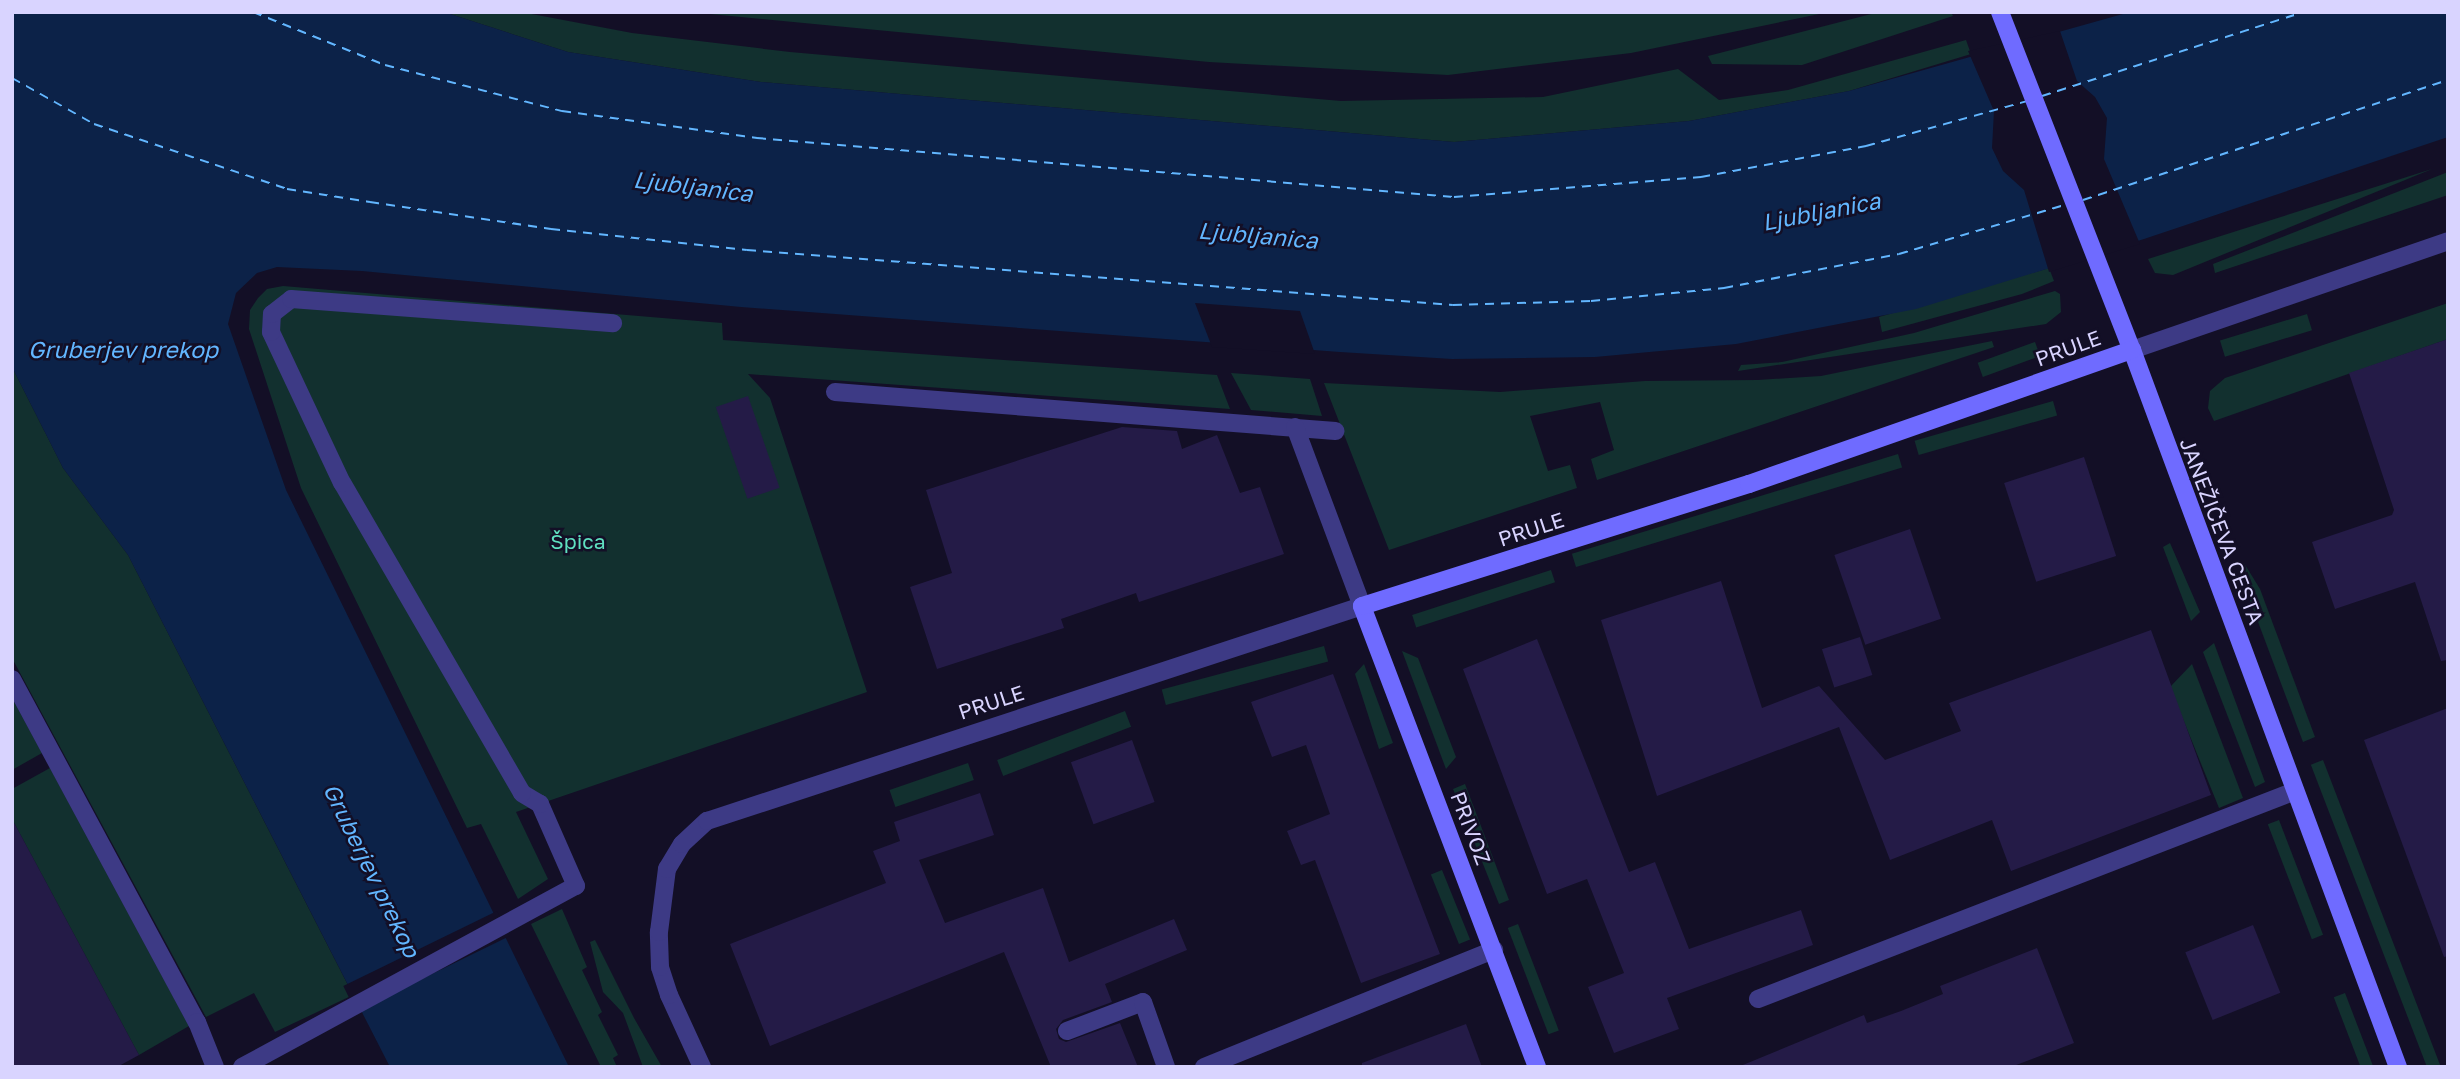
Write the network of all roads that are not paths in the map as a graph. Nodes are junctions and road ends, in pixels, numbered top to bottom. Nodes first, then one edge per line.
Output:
1 (2000, 12) edge
2 (2448, 241) edge
3 (613, 323) dead end
4 (2132, 350) junction
5 (835, 392) dead end
6 (1296, 427) junction
7 (1335, 431) dead end
8 (1362, 606) junction
9 (12, 679) edge
10 (2295, 791) junction
11 (1494, 950) junction
12 (1758, 999) dead end
13 (1067, 1031) dead end
14 (215, 1067) edge
15 (242, 1067) edge
16 (702, 1067) edge
17 (1166, 1067) edge
18 (1204, 1067) edge
19 (1537, 1067) edge
20 (2398, 1067) edge

1 - 4 street, JANEŽIČEVA CESTA
2 - 4 street, PRULE
3 - 15 street
4 - 8 street, PRULE
4 - 10 street, JANEŽIČEVA CESTA
5 - 6 street
6 - 7 street
6 - 8 street
8 - 11 street, PRIVOZ
8 - 16 street, PRULE
9 - 14 street
10 - 12 street
10 - 20 street, JANEŽIČEVA CESTA
11 - 18 street
11 - 19 street, PRIVOZ
13 - 17 street

